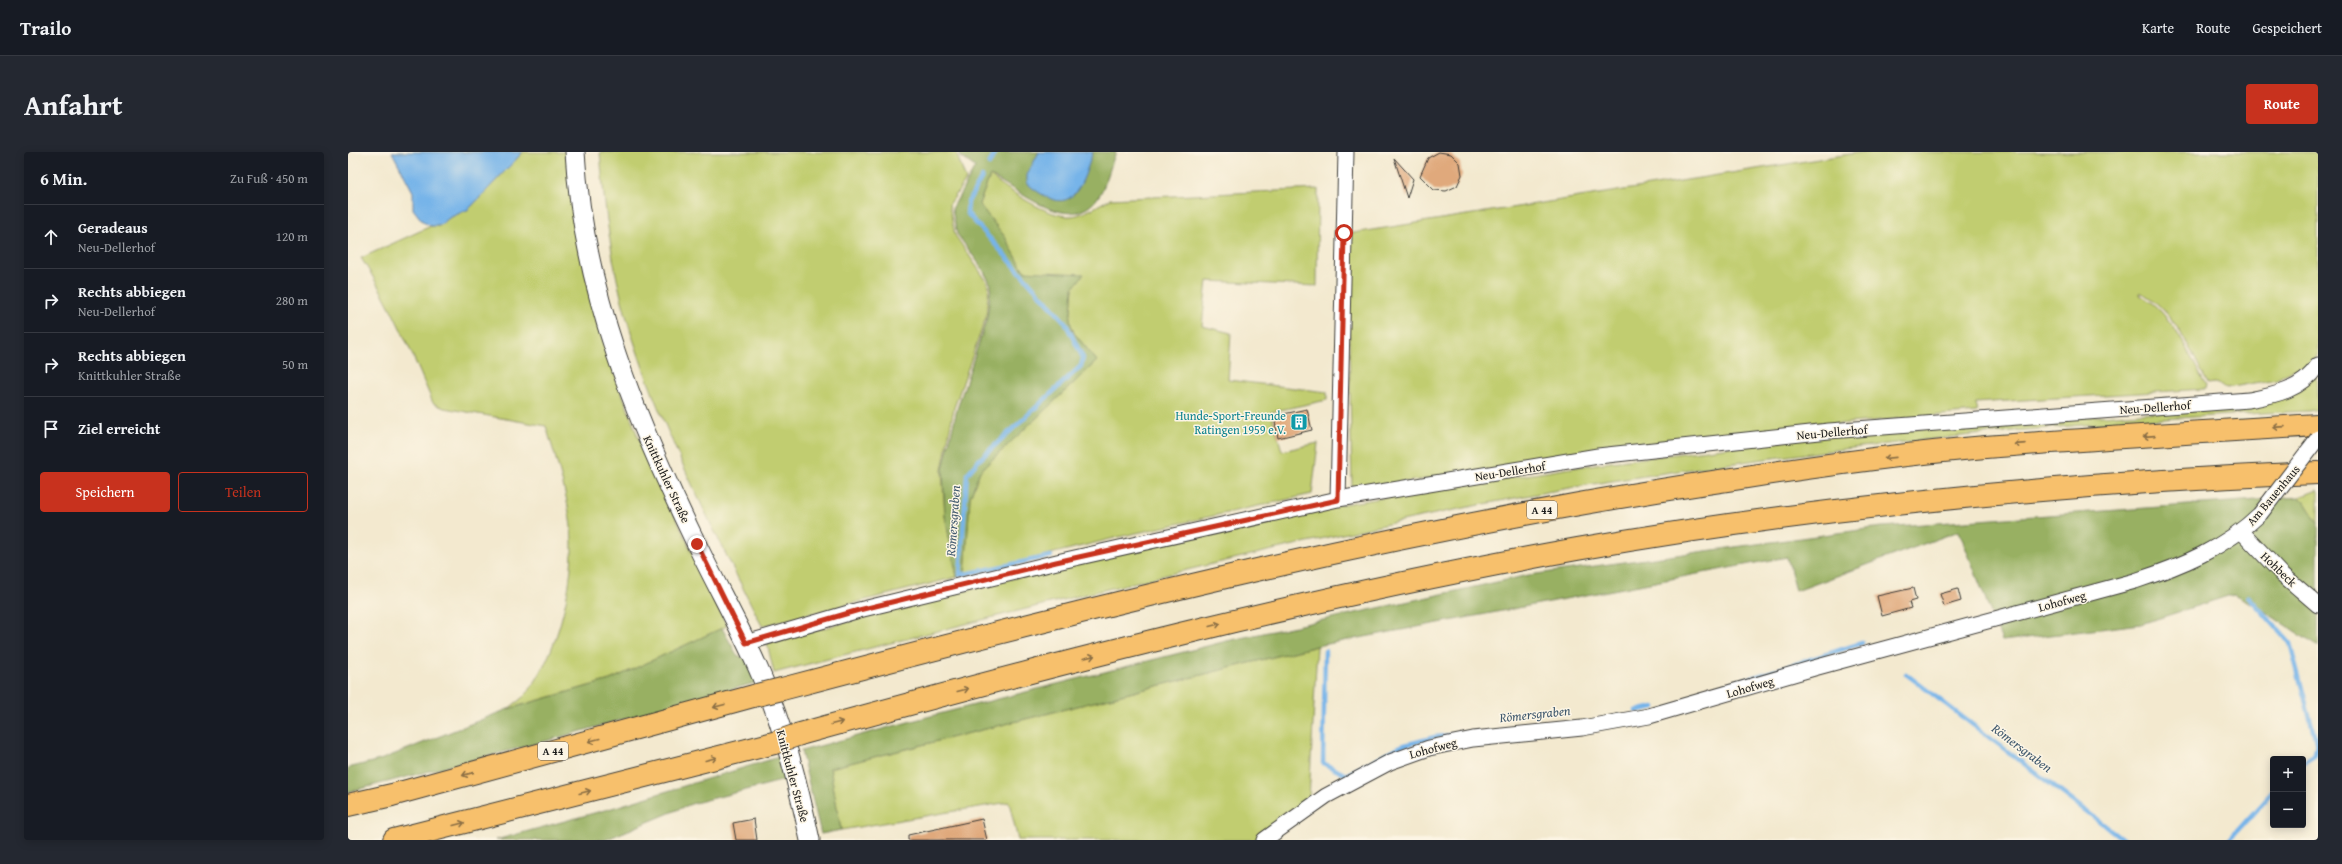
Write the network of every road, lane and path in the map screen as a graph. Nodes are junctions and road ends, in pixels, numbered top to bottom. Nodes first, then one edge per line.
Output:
1 (575, 152) edge
2 (1346, 152) edge
3 (2318, 365) edge
4 (2318, 425) edge
5 (2318, 438) edge
6 (2318, 473) edge
7 (1338, 500) junction
8 (2242, 532) junction
9 (2318, 605) edge
10 (746, 643) junction
11 (348, 805) edge
12 (394, 840) edge
13 (810, 840) edge
14 (1264, 840) edge

1 - 10 street, Knittkuhler Straße
2 - 7 street
3 - 7 street, Neu-Dellerhof
4 -> 11 highway, A 44, bridge
5 - 8 street, Am Bauenhaus, bridge
12 -> 6 highway, bridge
7 - 10 street, Neu-Dellerhof
8 - 9 street, Hohbeck
8 - 14 street, Lohofweg
10 - 13 street, Knittkuhler Straße

